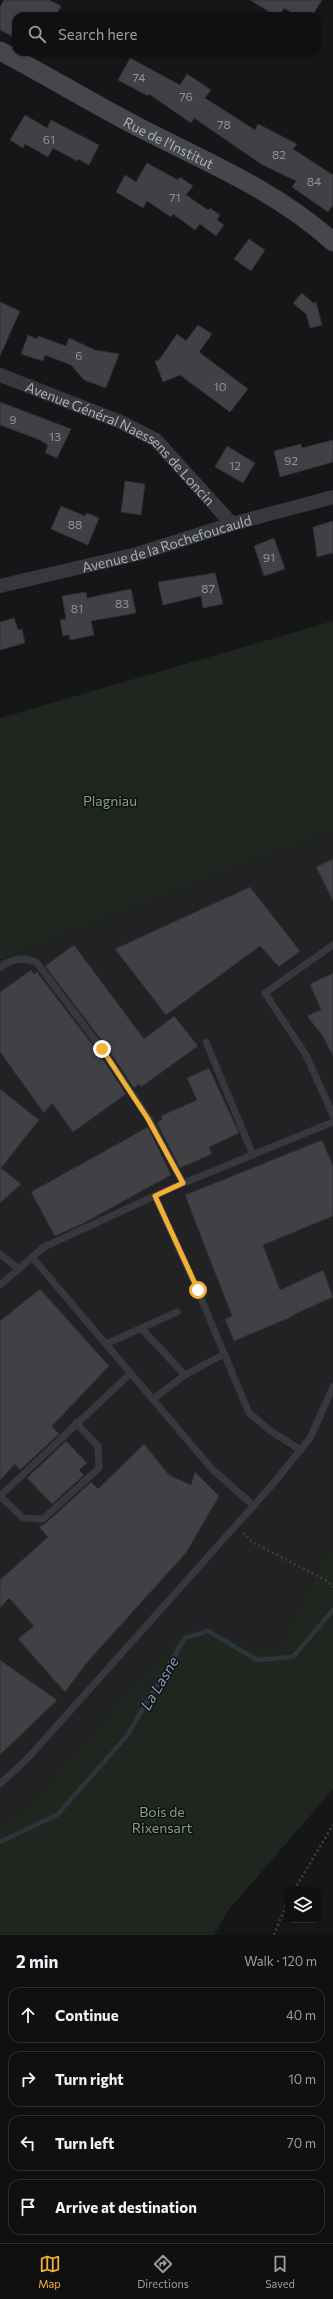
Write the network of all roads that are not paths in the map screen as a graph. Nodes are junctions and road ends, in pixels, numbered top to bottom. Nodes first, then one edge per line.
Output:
1 (0, 51) edge
2 (333, 242) edge
3 (0, 375) edge
4 (333, 497) edge
5 (232, 524) junction
6 (0, 586) edge
7 (333, 944) edge
8 (0, 968) edge
9 (206, 1042) dead end
10 (333, 1114) edge
11 (333, 1122) edge
12 (253, 1155) junction
13 (183, 1183) junction
14 (155, 1196) junction
15 (0, 1254) edge
16 (32, 1257) junction
17 (19, 1269) junction
18 (0, 1285) edge
19 (177, 1312) dead end
20 (141, 1328) junction
21 (106, 1344) junction
22 (224, 1354) junction
23 (131, 1372) junction
24 (185, 1375) junction
25 (333, 1387) edge
26 (153, 1399) junction
27 (76, 1423) junction
28 (301, 1450) junction
29 (0, 1496) edge
30 (254, 1506) junction
31 (0, 1784) edge

1 - 2 street, Rue de l'Institut
3 - 5 street, Avenue Général Naessens de Loncin
4 - 5 street, Avenue de la Rochefoucauld
5 - 6 street, Avenue de la Rochefoucauld
7 - 10 lane
8 - 13 lane
9 - 12 lane
11 - 12 lane
12 - 13 lane
13 - 14 lane
14 - 16 lane
14 - 22 lane
15 - 17 lane
16 - 17 lane
16 - 21 lane
17 - 18 lane
19 - 20 lane
20 - 21 lane
20 - 24 lane
21 - 23 lane
22 - 24 lane
22 - 28 lane
23 - 26 lane
23 - 27 lane
24 - 26 lane
25 - 28 lane
26 - 30 lane
27 - 29 lane
27 - 29 lane
28 - 30 lane
30 - 31 lane

